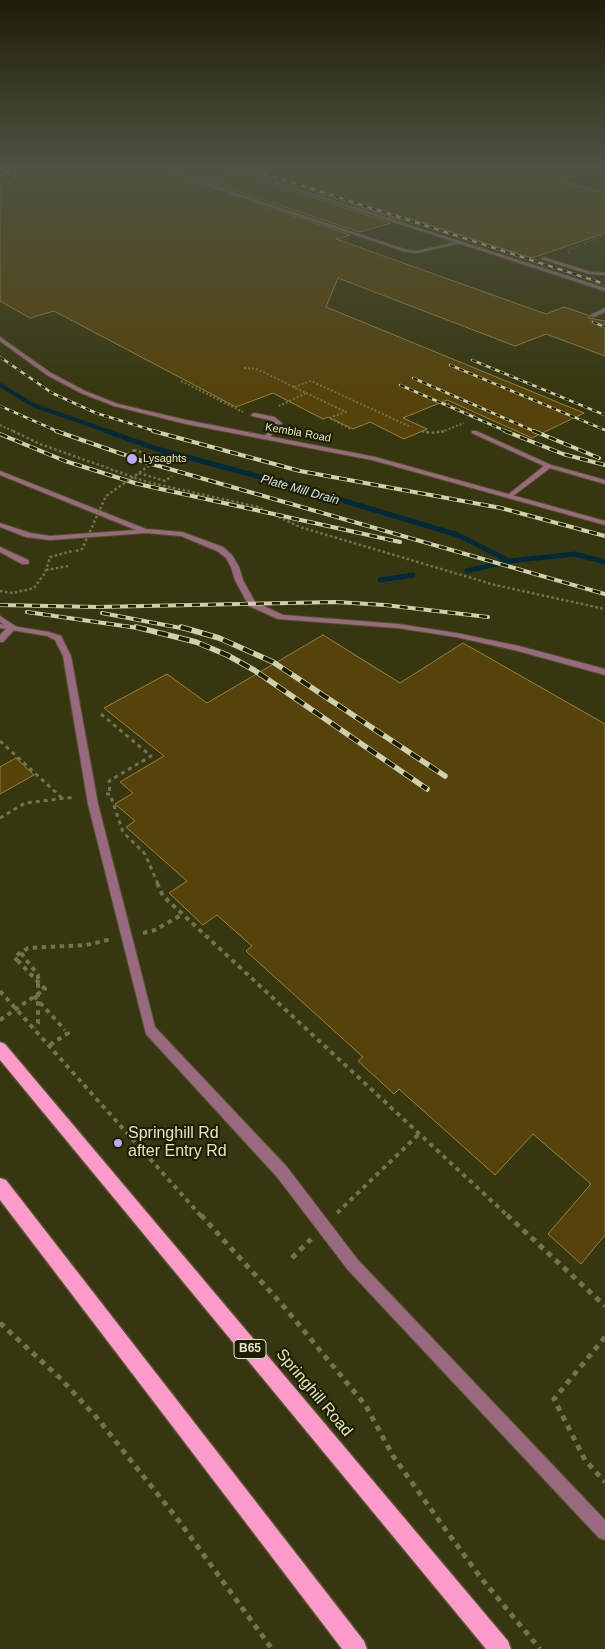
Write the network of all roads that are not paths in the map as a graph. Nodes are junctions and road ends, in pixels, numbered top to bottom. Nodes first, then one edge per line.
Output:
1 (379, 242) edge
2 (455, 242) edge
3 (458, 243) junction
4 (543, 258) dead end
5 (605, 274) edge
6 (605, 290) edge
7 (605, 310) edge
8 (592, 316) dead end
9 (0, 339) edge
10 (254, 415) road end
11 (474, 432) dead end
12 (267, 437) junction
13 (549, 466) junction
14 (0, 473) edge
15 (605, 482) edge
16 (511, 495) junction
17 (605, 523) edge
18 (0, 525) edge
19 (146, 532) junction
20 (0, 549) edge
21 (25, 562) dead end
22 (0, 618) edge
23 (6, 627) edge
24 (0, 634) edge
25 (0, 640) edge
26 (605, 672) edge
27 (0, 1049) edge
28 (0, 1186) edge
29 (605, 1532) edge
30 (356, 1649) edge
31 (500, 1649) edge

1 - 3 street
2 - 3 street
3 - 6 street
4 - 5 street
7 - 8 street
9 - 12 street, Kembla Road
10 - 12 street
11 - 13 street
12 - 16 street, Kembla Road
13 - 15 street
13 - 16 street
14 - 19 street
16 - 17 street, Kembla Road
18 - 19 street
19 - 26 street
20 - 21 street
22 - 23 street
23 - 24 street
23 - 25 street
23 - 29 street
27 - 31 main road, Springhill Road / B65
28 - 30 main road

